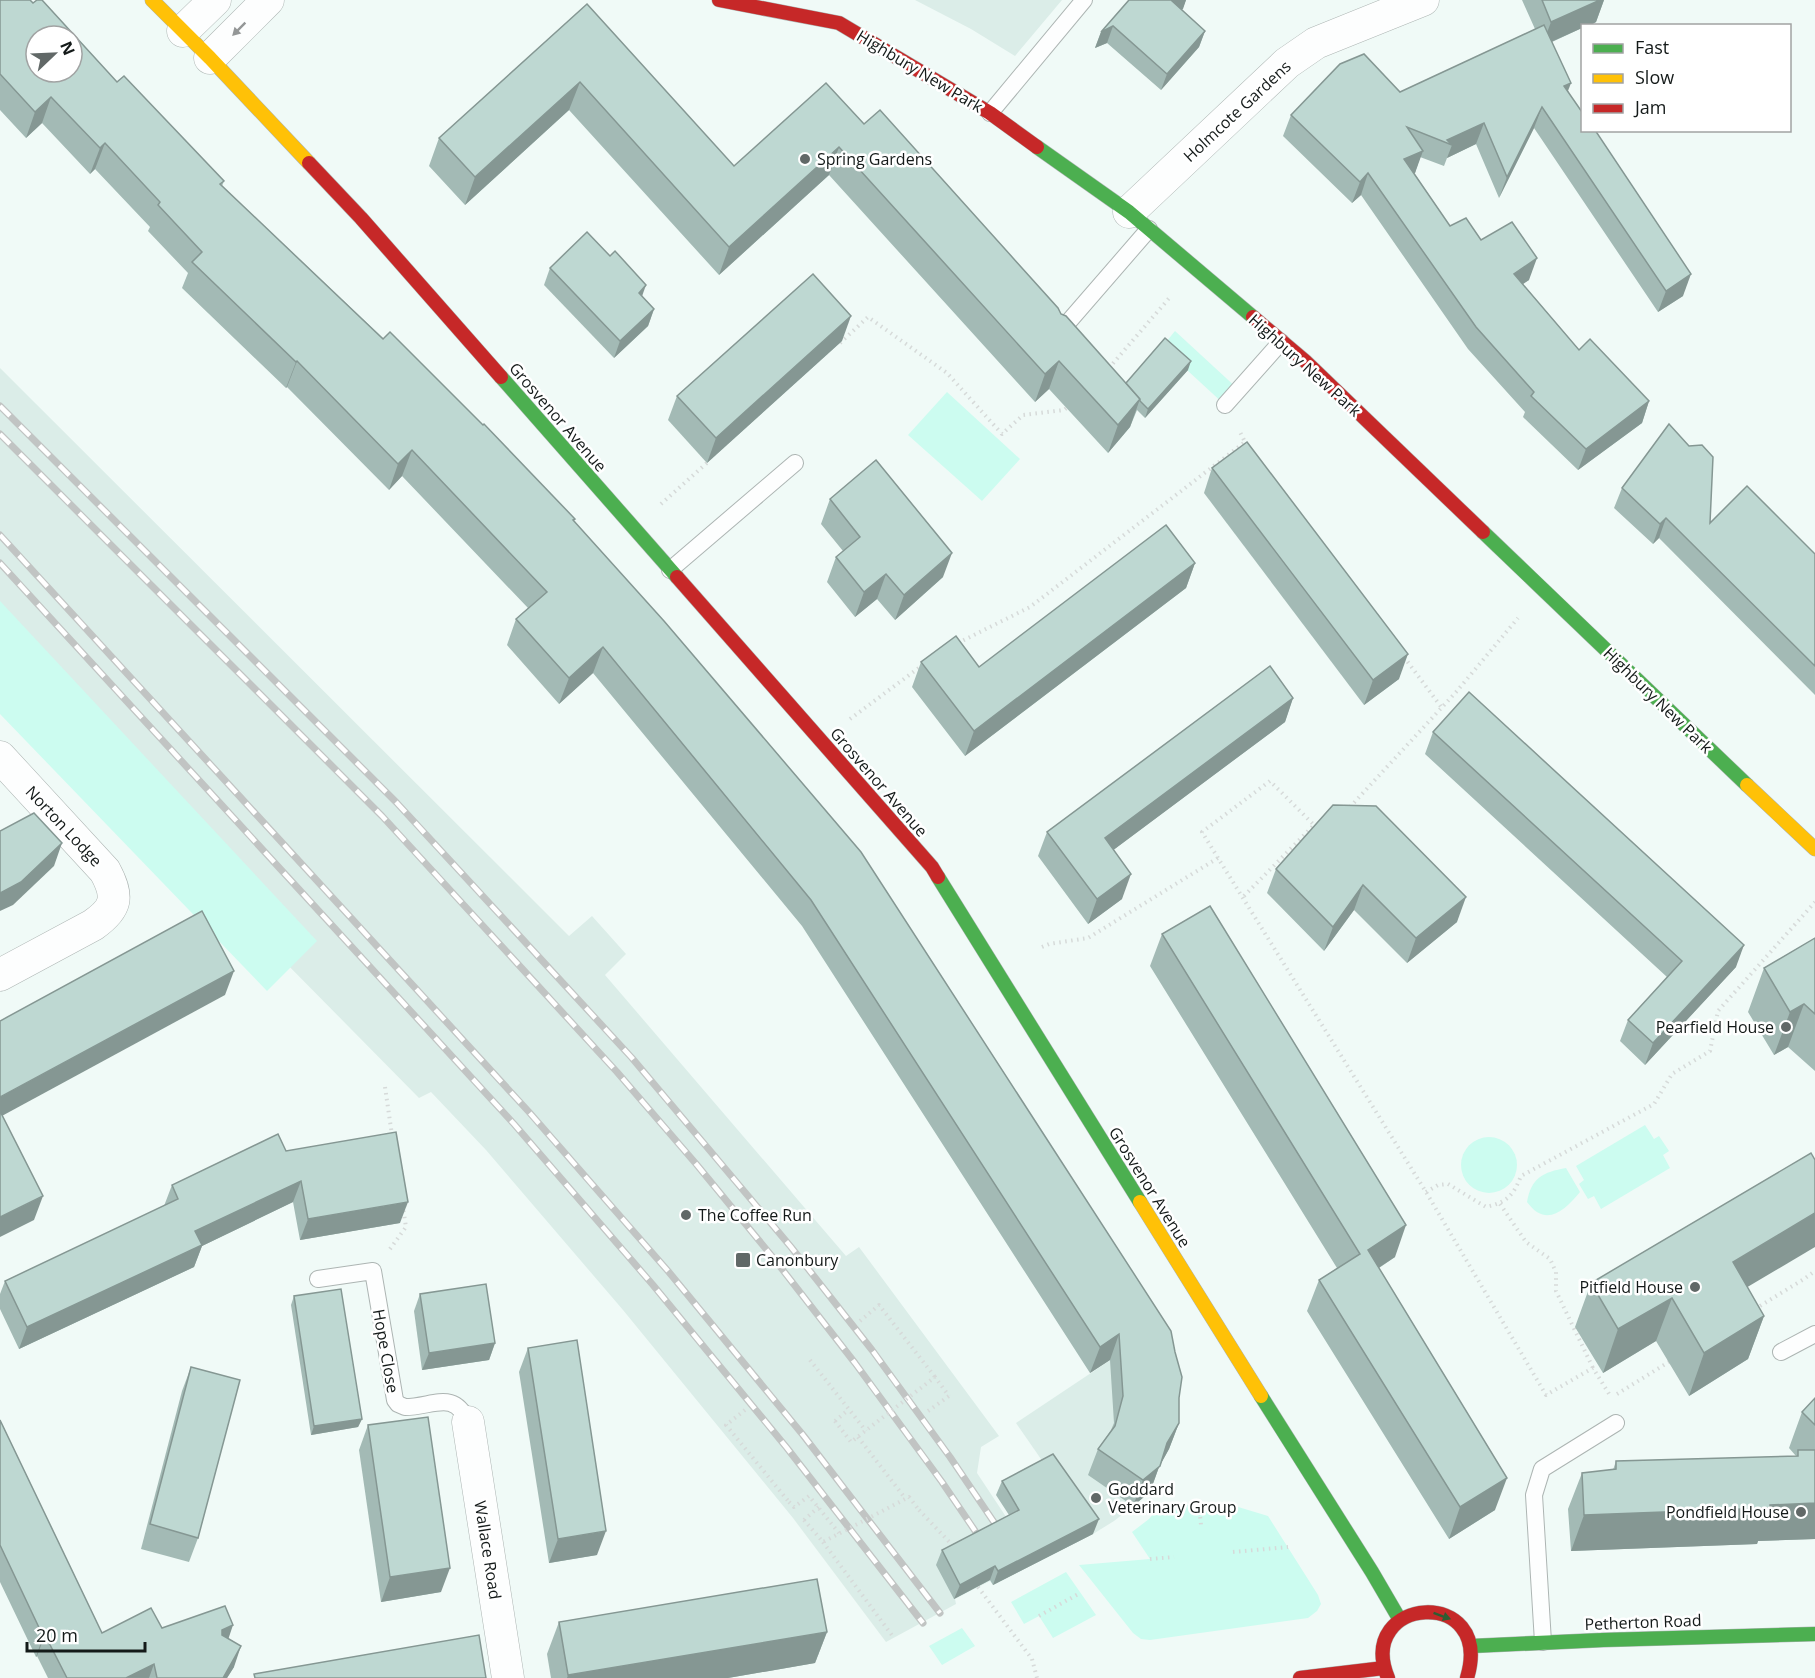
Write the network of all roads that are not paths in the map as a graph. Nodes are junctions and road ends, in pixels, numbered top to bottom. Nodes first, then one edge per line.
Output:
1 (152, 0) edge
2 (215, 0) edge
3 (268, 0) edge
4 (719, 0) edge
5 (1423, 0) edge
6 (1079, 4) edge
7 (183, 31) junction
8 (210, 58) junction
9 (990, 113) junction
10 (1139, 220) junction
11 (1058, 334) edge
12 (1281, 342) junction
13 (1225, 405) dead end
14 (795, 463) dead end
15 (670, 570) junction
16 (0, 757) edge
17 (1815, 849) edge
18 (0, 975) edge
19 (318, 1279) dead end
20 (1815, 1334) edge
21 (1781, 1352) dead end
22 (1616, 1415) road end
23 (468, 1422) joint
24 (1400, 1620) junction
25 (1815, 1634) edge
26 (1543, 1642) junction
27 (1472, 1646) junction
28 (1386, 1673) edge
29 (508, 1678) edge
30 (1300, 1678) edge
31 (1467, 1678) edge

1 - 7 street
2 - 7 street
3 -> 8 street
4 - 9 street, Highbury New Park
5 - 10 street, Holmcote Gardens
6 - 9 lane
7 - 8 street
8 - 15 street, Grosvenor Avenue
9 - 10 street, Highbury New Park
10 - 11 lane
10 - 12 street, Highbury New Park
12 - 13 lane
12 - 17 street, Highbury New Park
14 - 15 lane
15 - 24 street, Grosvenor Avenue
16 - 18 street, Norton Lodge
19 - 23 lane, Hope Close
20 - 21 lane
22 - 26 lane
23 - 29 street, Wallace Road
24 -> 27 street
24 - 28 street
25 - 26 street, Petherton Road
26 - 27 street, Petherton Road
27 - 31 street
28 - 30 street

